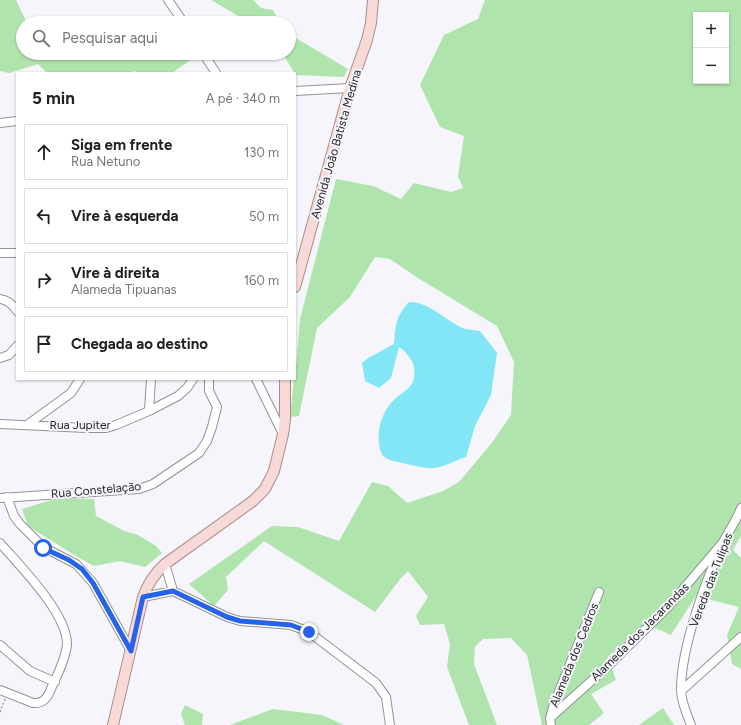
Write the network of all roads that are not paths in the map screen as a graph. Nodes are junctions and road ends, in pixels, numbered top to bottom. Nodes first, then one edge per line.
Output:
1 (168, 0) edge
2 (373, 0) edge
3 (179, 16) edge
4 (208, 60) edge
5 (215, 72) edge
6 (350, 88) junction
7 (296, 91) edge
8 (16, 121) edge
9 (0, 123) edge
10 (0, 253) edge
11 (16, 253) edge
12 (296, 283) edge
13 (0, 299) edge
14 (16, 310) edge
15 (16, 347) edge
16 (0, 358) edge
17 (79, 380) edge
18 (151, 380) edge
19 (192, 380) edge
20 (209, 380) edge
21 (256, 380) edge
22 (285, 380) edge
23 (149, 411) junction
24 (0, 424) edge
25 (27, 425) junction
26 (283, 434) junction
27 (4, 497) edge
28 (741, 508) edge
29 (724, 541) junction
30 (0, 543) edge
31 (165, 564) junction
32 (173, 591) junction
33 (599, 592) dead end
34 (143, 597) junction
35 (741, 637) edge
36 (0, 645) edge
37 (131, 651) junction
38 (55, 682) junction
39 (4, 691) edge
40 (681, 691) junction
41 (550, 722) edge
42 (113, 724) edge
43 (390, 725) edge
44 (691, 725) edge

1 - 3 street
2 - 6 main road, Avenida João Batista Medina
4 - 5 street
6 - 7 street
6 - 12 main road, Avenida João Batista Medina
8 - 9 street
10 - 11 street
13 - 14 street
15 - 16 street
17 - 25 street
18 - 23 street
19 - 23 street, Rua Jupiter
20 - 27 street, Rua Constelação
21 - 26 street
22 - 26 main road
23 - 25 street, Rua Jupiter
24 - 25 street, Rua Jupiter
26 - 31 main road
27 - 37 street
28 - 29 street, Vereda das Tulipas
29 - 40 street, Vereda das Tulipas
29 - 41 street, Alameda dos Jacarandas
30 - 38 street
31 - 32 street
31 - 34 main road
32 - 34 street
32 - 43 street
33 - 41 street, Alameda dos Cedros
34 - 37 main road
35 - 40 street
36 - 38 street
37 - 42 main road
38 - 39 street
40 - 44 street, Vereda das Tulipas

